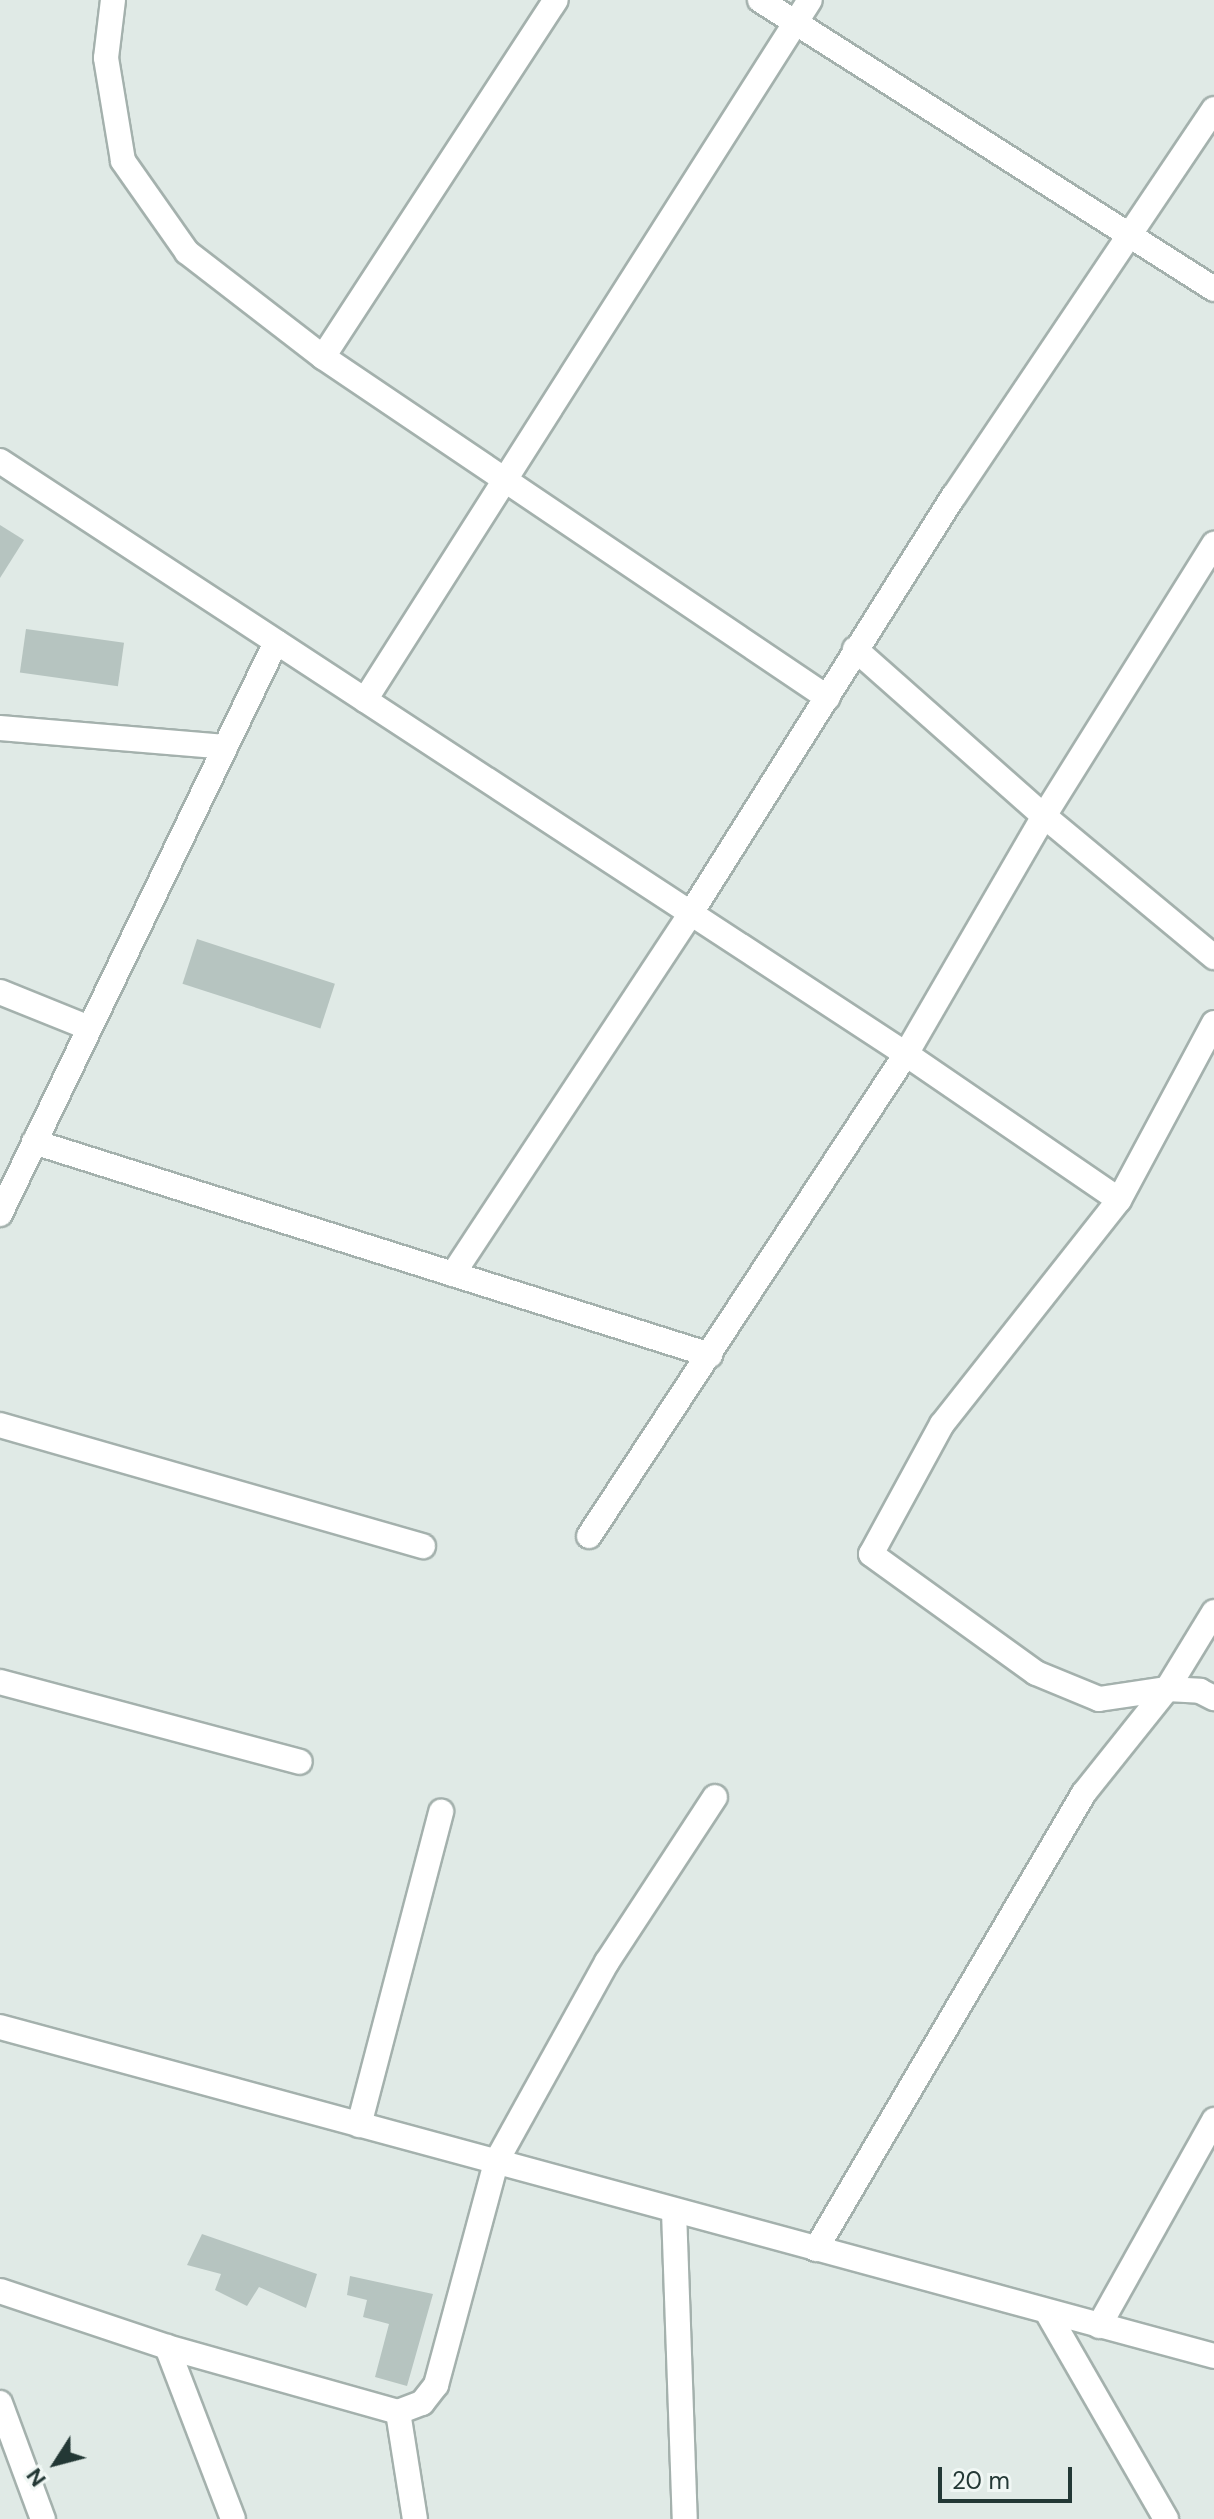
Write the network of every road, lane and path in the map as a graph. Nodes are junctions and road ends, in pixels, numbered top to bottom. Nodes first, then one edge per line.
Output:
1 (113, 0) edge
2 (556, 0) edge
3 (760, 0) edge
4 (810, 0) edge
5 (795, 22) junction
6 (1214, 109) edge
7 (1128, 235) junction
8 (1214, 289) edge
9 (323, 357) junction
10 (0, 461) edge
11 (504, 483) junction
12 (1214, 544) edge
13 (276, 642) junction
14 (855, 649) junction
15 (828, 698) junction
16 (365, 700) junction
17 (0, 728) edge
18 (225, 747) junction
19 (1044, 816) junction
20 (691, 913) junction
21 (1214, 957) edge
22 (0, 992) edge
23 (1214, 1023) edge
24 (89, 1028) junction
25 (906, 1054) junction
26 (34, 1142) junction
27 (1119, 1200) junction
28 (0, 1214) edge
29 (453, 1274) junction
30 (710, 1355) junction
31 (0, 1425) edge
32 (589, 1536) dead end
33 (423, 1546) dead end
34 (1214, 1612) edge
35 (0, 1682) edge
36 (1167, 1689) junction
37 (1214, 1698) edge
38 (300, 1762) dead end
39 (715, 1797) dead end
40 (441, 1812) dead end
41 (2, 2032) edge
42 (1214, 2120) edge
43 (359, 2125) junction
44 (496, 2162) junction
45 (674, 2211) junction
46 (816, 2249) junction
47 (0, 2291) edge
48 (1047, 2312) junction
49 (1099, 2326) junction
50 (167, 2347) junction
51 (1214, 2356) edge
52 (0, 2403) edge
53 (398, 2412) junction
54 (43, 2519) edge
55 (233, 2519) edge
56 (415, 2519) edge
57 (685, 2519) edge
58 (1166, 2519) edge

1 - 9 street
2 - 9 street
3 - 5 street
4 - 5 street
5 - 7 street
5 - 11 street
6 - 7 street
7 - 8 street
7 - 14 street
9 - 11 street
10 - 13 street
11 - 15 street
11 - 16 street
12 - 19 street
13 - 16 street
13 - 18 street
14 - 15 street
14 - 19 street
15 - 20 street
16 - 20 street
17 - 18 street
18 - 24 street
19 - 21 street
19 - 25 street
20 - 25 street
20 - 29 street
22 - 24 street
23 - 27 street
24 - 26 street
25 - 27 street
25 - 30 street
26 - 28 street
26 - 29 street
27 - 36 street
29 - 30 street
30 - 32 street
31 - 33 street
34 - 36 street
35 - 38 street
36 - 37 street
36 - 46 street
39 - 44 street
40 - 43 street
41 - 43 street
42 - 49 street
43 - 44 street
44 - 45 street
44 - 53 street
45 - 46 street
45 - 57 street
46 - 48 street
47 - 50 street
48 - 49 street
48 - 58 street
49 - 51 street
50 - 53 street
50 - 55 street
52 - 54 street
53 - 56 street

